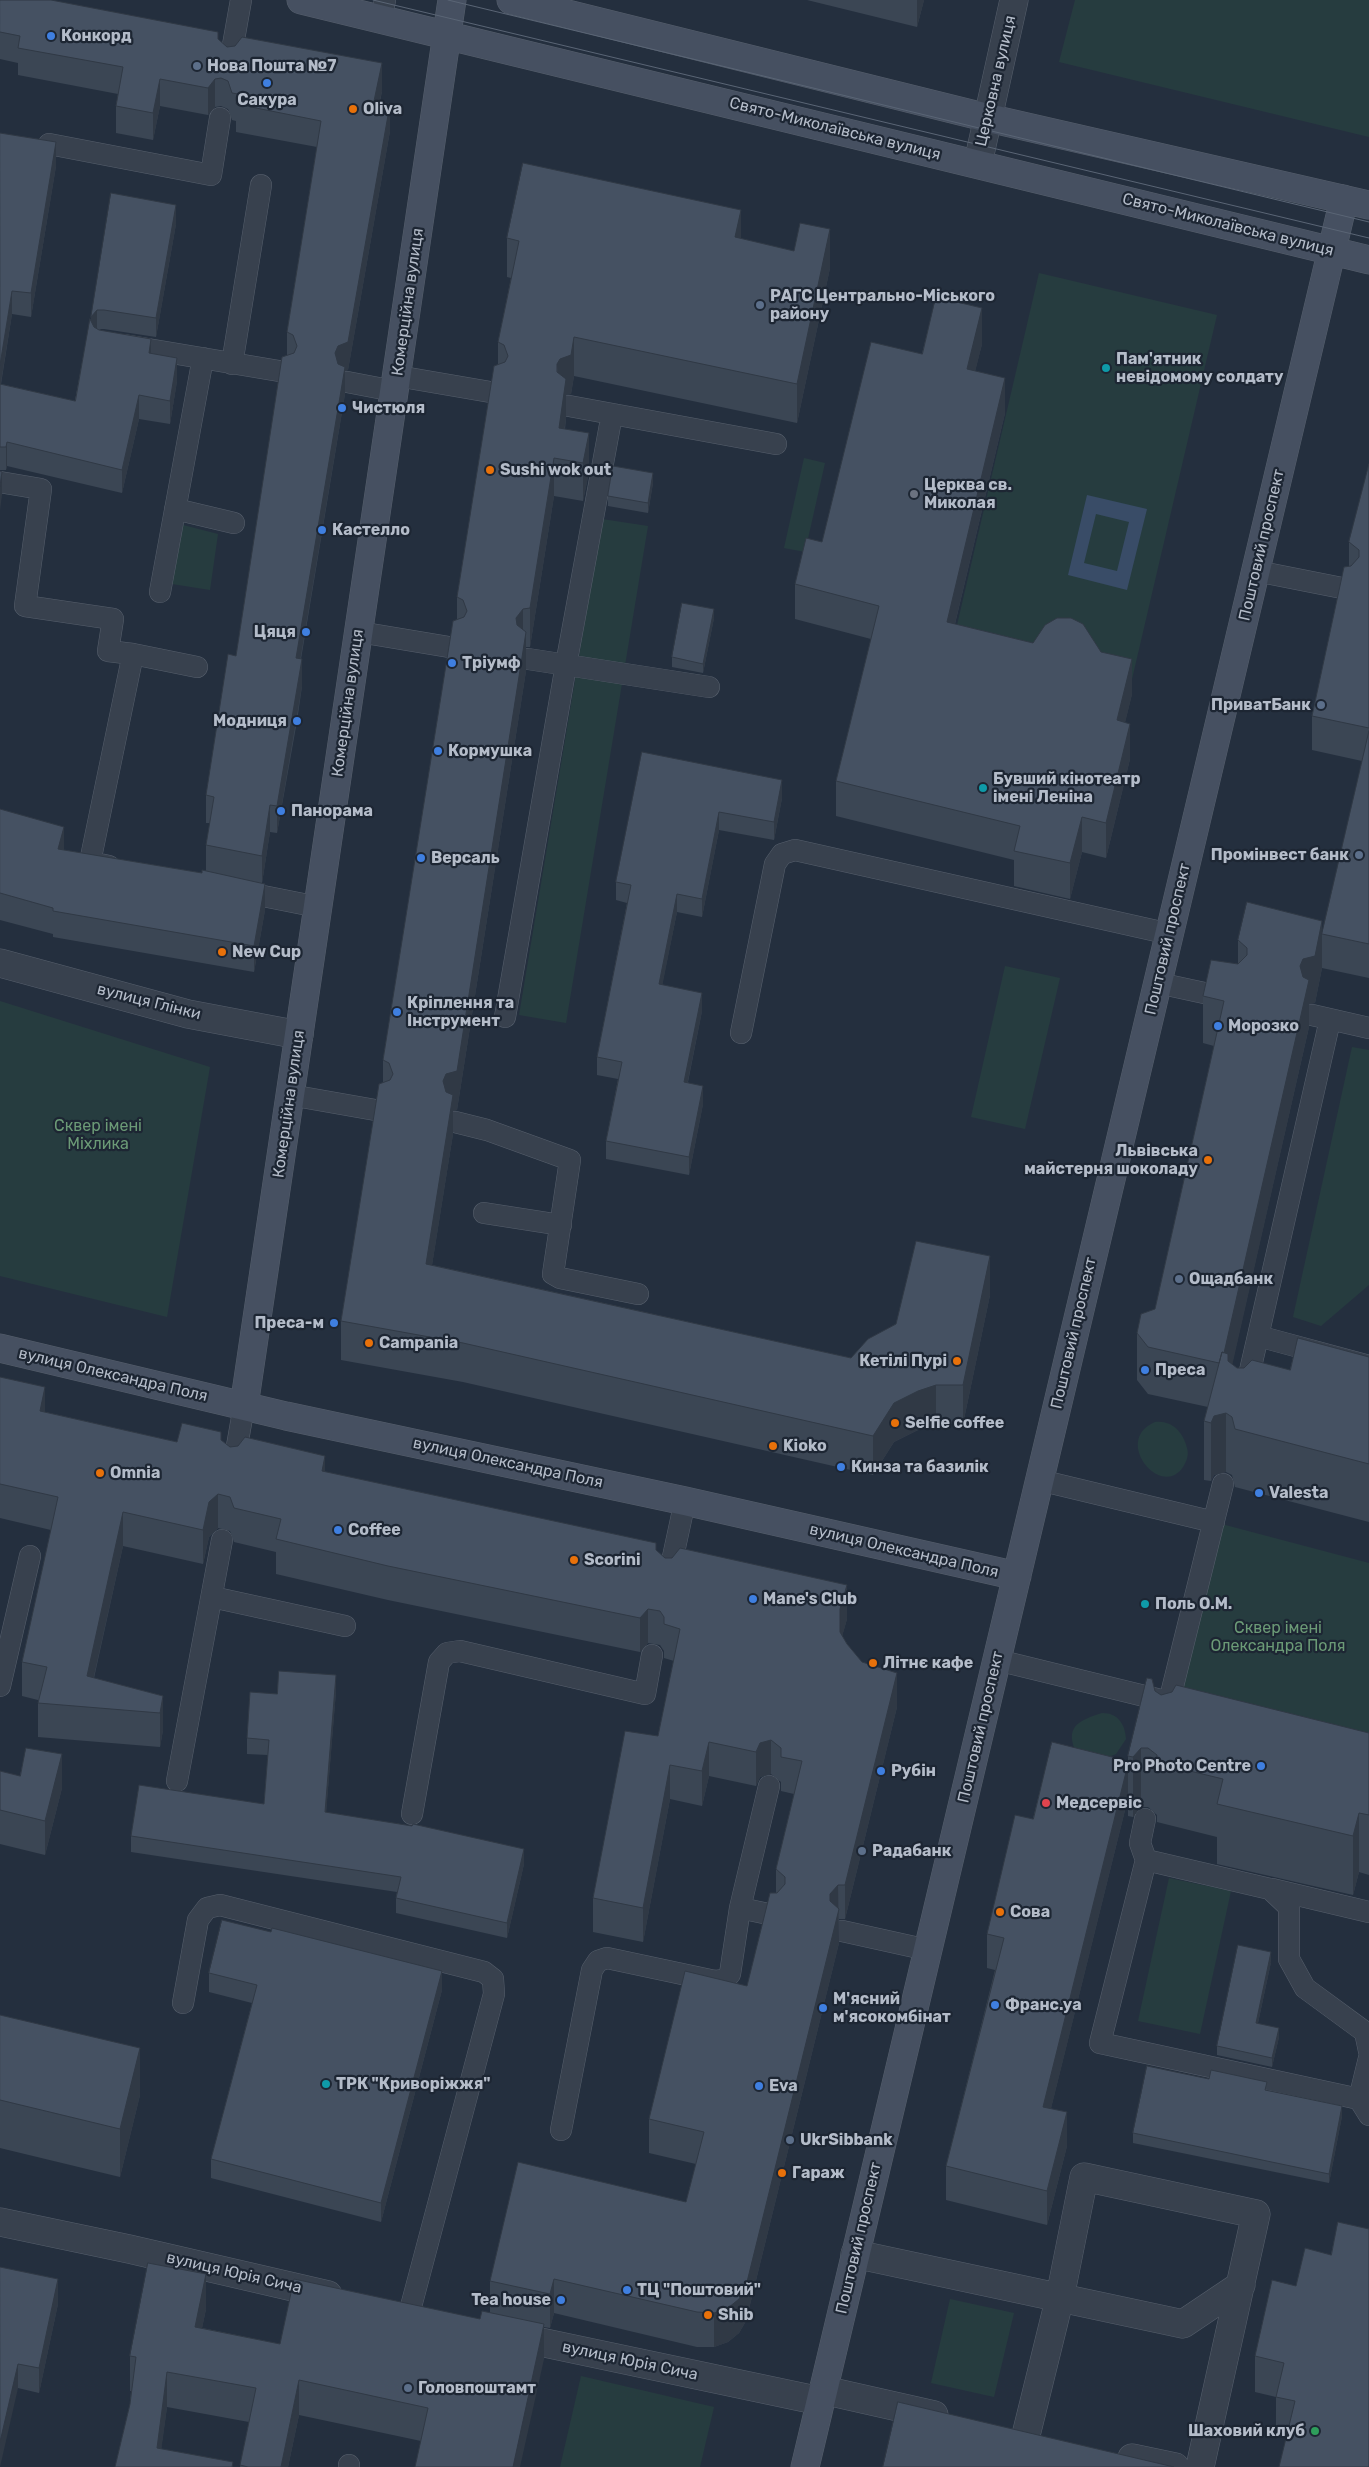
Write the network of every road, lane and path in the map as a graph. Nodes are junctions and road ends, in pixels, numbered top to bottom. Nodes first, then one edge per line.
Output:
1 (241, 0) edge
2 (300, 0) edge
3 (452, 0) edge
4 (511, 0) edge
5 (1014, 0) edge
6 (383, 10) edge
7 (447, 36) junction
8 (230, 62) edge
9 (220, 118) dead end
10 (988, 118) junction
11 (49, 144) edge
12 (978, 163) junction
13 (261, 185) dead end
14 (1356, 202) edge
15 (1332, 251) junction
16 (1369, 260) edge
17 (102, 341) edge
18 (203, 358) junction
19 (232, 364) junction
20 (285, 372) edge
21 (346, 382) edge
22 (396, 384) junction
23 (496, 393) edge
24 (568, 406) dead end
25 (612, 414) junction
26 (776, 444) dead end
27 (0, 482) edge
28 (175, 509) junction
29 (234, 523) dead end
30 (1256, 571) junction
31 (1346, 590) edge
32 (160, 592) dead end
33 (359, 632) junction
34 (455, 648) edge
35 (132, 654) junction
36 (528, 659) dead end
37 (566, 665) junction
38 (197, 667) dead end
39 (710, 687) dead end
40 (127, 870) edge
41 (220, 888) edge
42 (318, 907) junction
43 (1170, 934) junction
44 (0, 963) edge
45 (1158, 983) junction
46 (1235, 1000) edge
47 (505, 1017) dead end
48 (1369, 1028) edge
49 (741, 1033) dead end
50 (299, 1035) junction
51 (290, 1095) junction
52 (381, 1111) edge
53 (454, 1122) edge
54 (484, 1213) dead end
55 (561, 1225) junction
56 (638, 1294) dead end
57 (1258, 1336) junction
58 (0, 1348) edge
59 (1369, 1366) edge
60 (244, 1406) junction
61 (1242, 1406) edge
62 (233, 1469) edge
63 (1039, 1480) junction
64 (1223, 1484) dead end
65 (686, 1501) junction
66 (1214, 1522) junction
67 (222, 1540) dead end
68 (30, 1556) dead end
69 (1017, 1576) junction
70 (668, 1580) edge
71 (212, 1597) junction
72 (345, 1626) dead end
73 (652, 1655) dead end
74 (996, 1660) junction
75 (0, 1686) edge
76 (1169, 1702) junction
77 (1164, 1742) edge
78 (177, 1781) dead end
79 (769, 1786) dead end
80 (412, 1814) dead end
81 (1145, 1819) dead end
82 (1146, 1860) junction
83 (1270, 1889) junction
84 (740, 1908) junction
85 (1369, 1912) edge
86 (773, 1915) edge
87 (842, 1931) dead end
88 (928, 1950) junction
89 (183, 2003) dead end
90 (1369, 2051) edge
91 (1369, 2058) edge
92 (1364, 2107) edge
93 (561, 2130) dead end
94 (0, 2222) edge
95 (855, 2254) junction
96 (1241, 2285) junction
97 (1060, 2297) junction
98 (351, 2300) edge
99 (380, 2307) edge
100 (419, 2316) joint
101 (487, 2330) edge
102 (822, 2396) junction
103 (960, 2421) edge
104 (998, 2429) edge
105 (1026, 2435) junction
106 (1054, 2441) edge
107 (1110, 2453) edge
108 (805, 2467) edge
109 (1175, 2467) edge
110 (1200, 2467) edge

1 - 8 lane
2 - 6 street, Свято-Миколаївська вулиця
3 - 7 street, Комерційна вулиця
4 - 10 street
5 - 10 street, Церковна вулиця
6 - 7 street, Свято-Миколаївська вулиця
7 - 12 street, Свято-Миколаївська вулиця
7 - 22 street, Комерційна вулиця
9 - 11 lane
10 - 12 street, Церковна вулиця
10 - 14 street
12 - 15 street, Свято-Миколаївська вулиця
13 - 19 lane
14 - 15 street, Поштовий проспект
15 - 16 street, Свято-Миколаївська вулиця
15 - 30 street, Поштовий проспект
17 - 18 lane
18 - 19 lane
18 - 28 lane
19 - 20 lane
21 - 22 lane
22 - 23 lane
22 - 33 street, Комерційна вулиця
24 - 25 lane
25 - 26 lane
25 - 37 lane
27 - 35 lane
28 - 29 lane
28 - 32 lane
30 - 31 lane
30 - 43 street, Поштовий проспект
33 - 34 lane
33 - 42 street, Комерційна вулиця
35 - 38 lane
35 - 40 lane
36 - 37 lane
37 - 39 lane
37 - 47 lane
41 - 42 lane
42 - 50 street, Комерційна вулиця
43 - 45 street, Поштовий проспект
43 - 49 lane
44 - 50 street, вулиця Глінки
45 - 46 lane
45 - 63 street, Поштовий проспект
48 - 57 lane
50 - 51 street, Комерційна вулиця
51 - 52 lane
51 - 60 street, Комерційна вулиця
53 - 55 lane
54 - 55 lane
55 - 56 lane
57 - 59 lane
57 - 61 lane
58 - 60 street, вулиця Олександра Поля
60 - 62 lane
60 - 65 street, вулиця Олександра Поля
63 - 66 lane
63 - 69 street, Поштовий проспект
64 - 66 lane
65 - 69 street, вулиця Олександра Поля
65 - 70 lane
66 - 76 lane
67 - 71 lane
68 - 75 lane
69 - 74 street, Поштовий проспект
71 - 72 lane
71 - 78 lane
73 - 80 lane
74 - 76 lane
74 - 88 street, Поштовий проспект
76 - 77 lane
79 - 84 lane
81 - 82 lane
82 - 83 lane
82 - 92 lane
83 - 85 lane
83 - 90 lane
84 - 86 lane
84 - 93 lane
87 - 88 lane
88 - 95 street, Поштовий проспект
89 - 100 lane
91 - 92 lane
94 - 98 street, вулиця Юрія Сича
95 - 97 street
95 - 102 street, Поштовий проспект
96 - 97 street
96 - 97 street
96 - 110 street
97 - 105 street
99 - 100 street
101 - 102 street, вулиця Юрія Сича
102 - 103 street, вулиця Юрія Сича
102 - 108 street, Поштовий проспект
104 - 105 street
105 - 106 street
107 - 109 street

